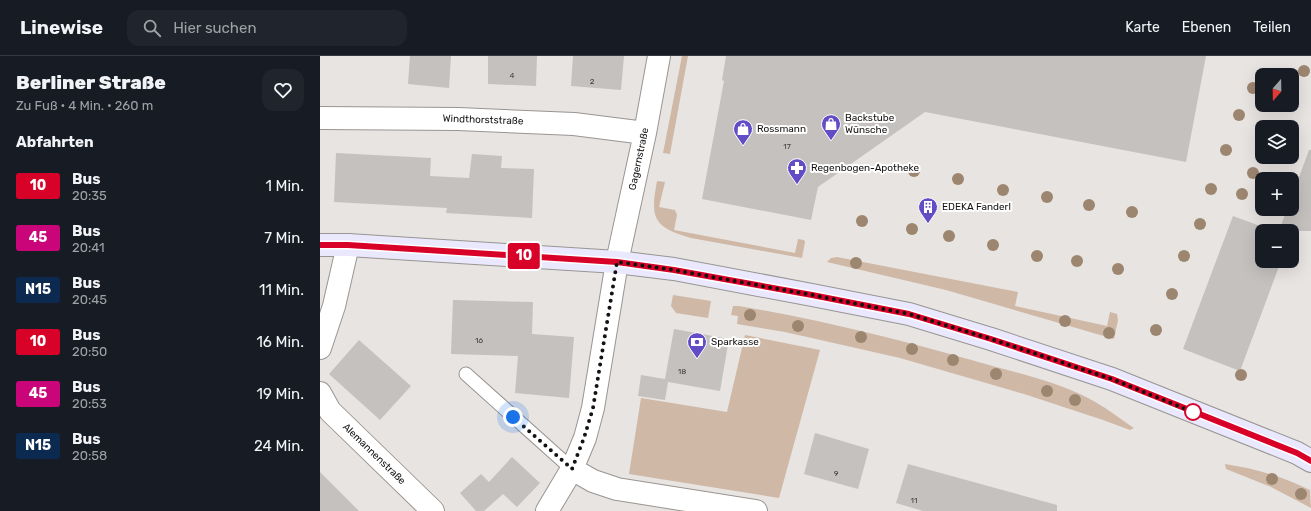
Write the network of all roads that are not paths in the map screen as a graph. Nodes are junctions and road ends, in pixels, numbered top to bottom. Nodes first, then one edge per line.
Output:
1 (659, 56) edge
2 (320, 118) edge
3 (645, 133) junction
4 (320, 245) edge
5 (348, 245) junction
6 (617, 262) junction
7 (320, 348) edge
8 (466, 374) dead end
9 (320, 393) edge
10 (1311, 461) edge
11 (572, 469) junction
12 (433, 511) edge
13 (547, 511) edge
14 (756, 511) edge

1 - 3 street, Gagernstraße
2 - 3 street, Windthorststraße
3 - 6 street, Gagernstraße
4 - 5 street
5 - 6 street
5 - 7 street
6 - 10 street
6 - 11 street, Gagernstraße
8 - 11 lane
9 - 12 street, Alemannenstraße
11 - 13 street, Gagernstraße
11 - 14 street

